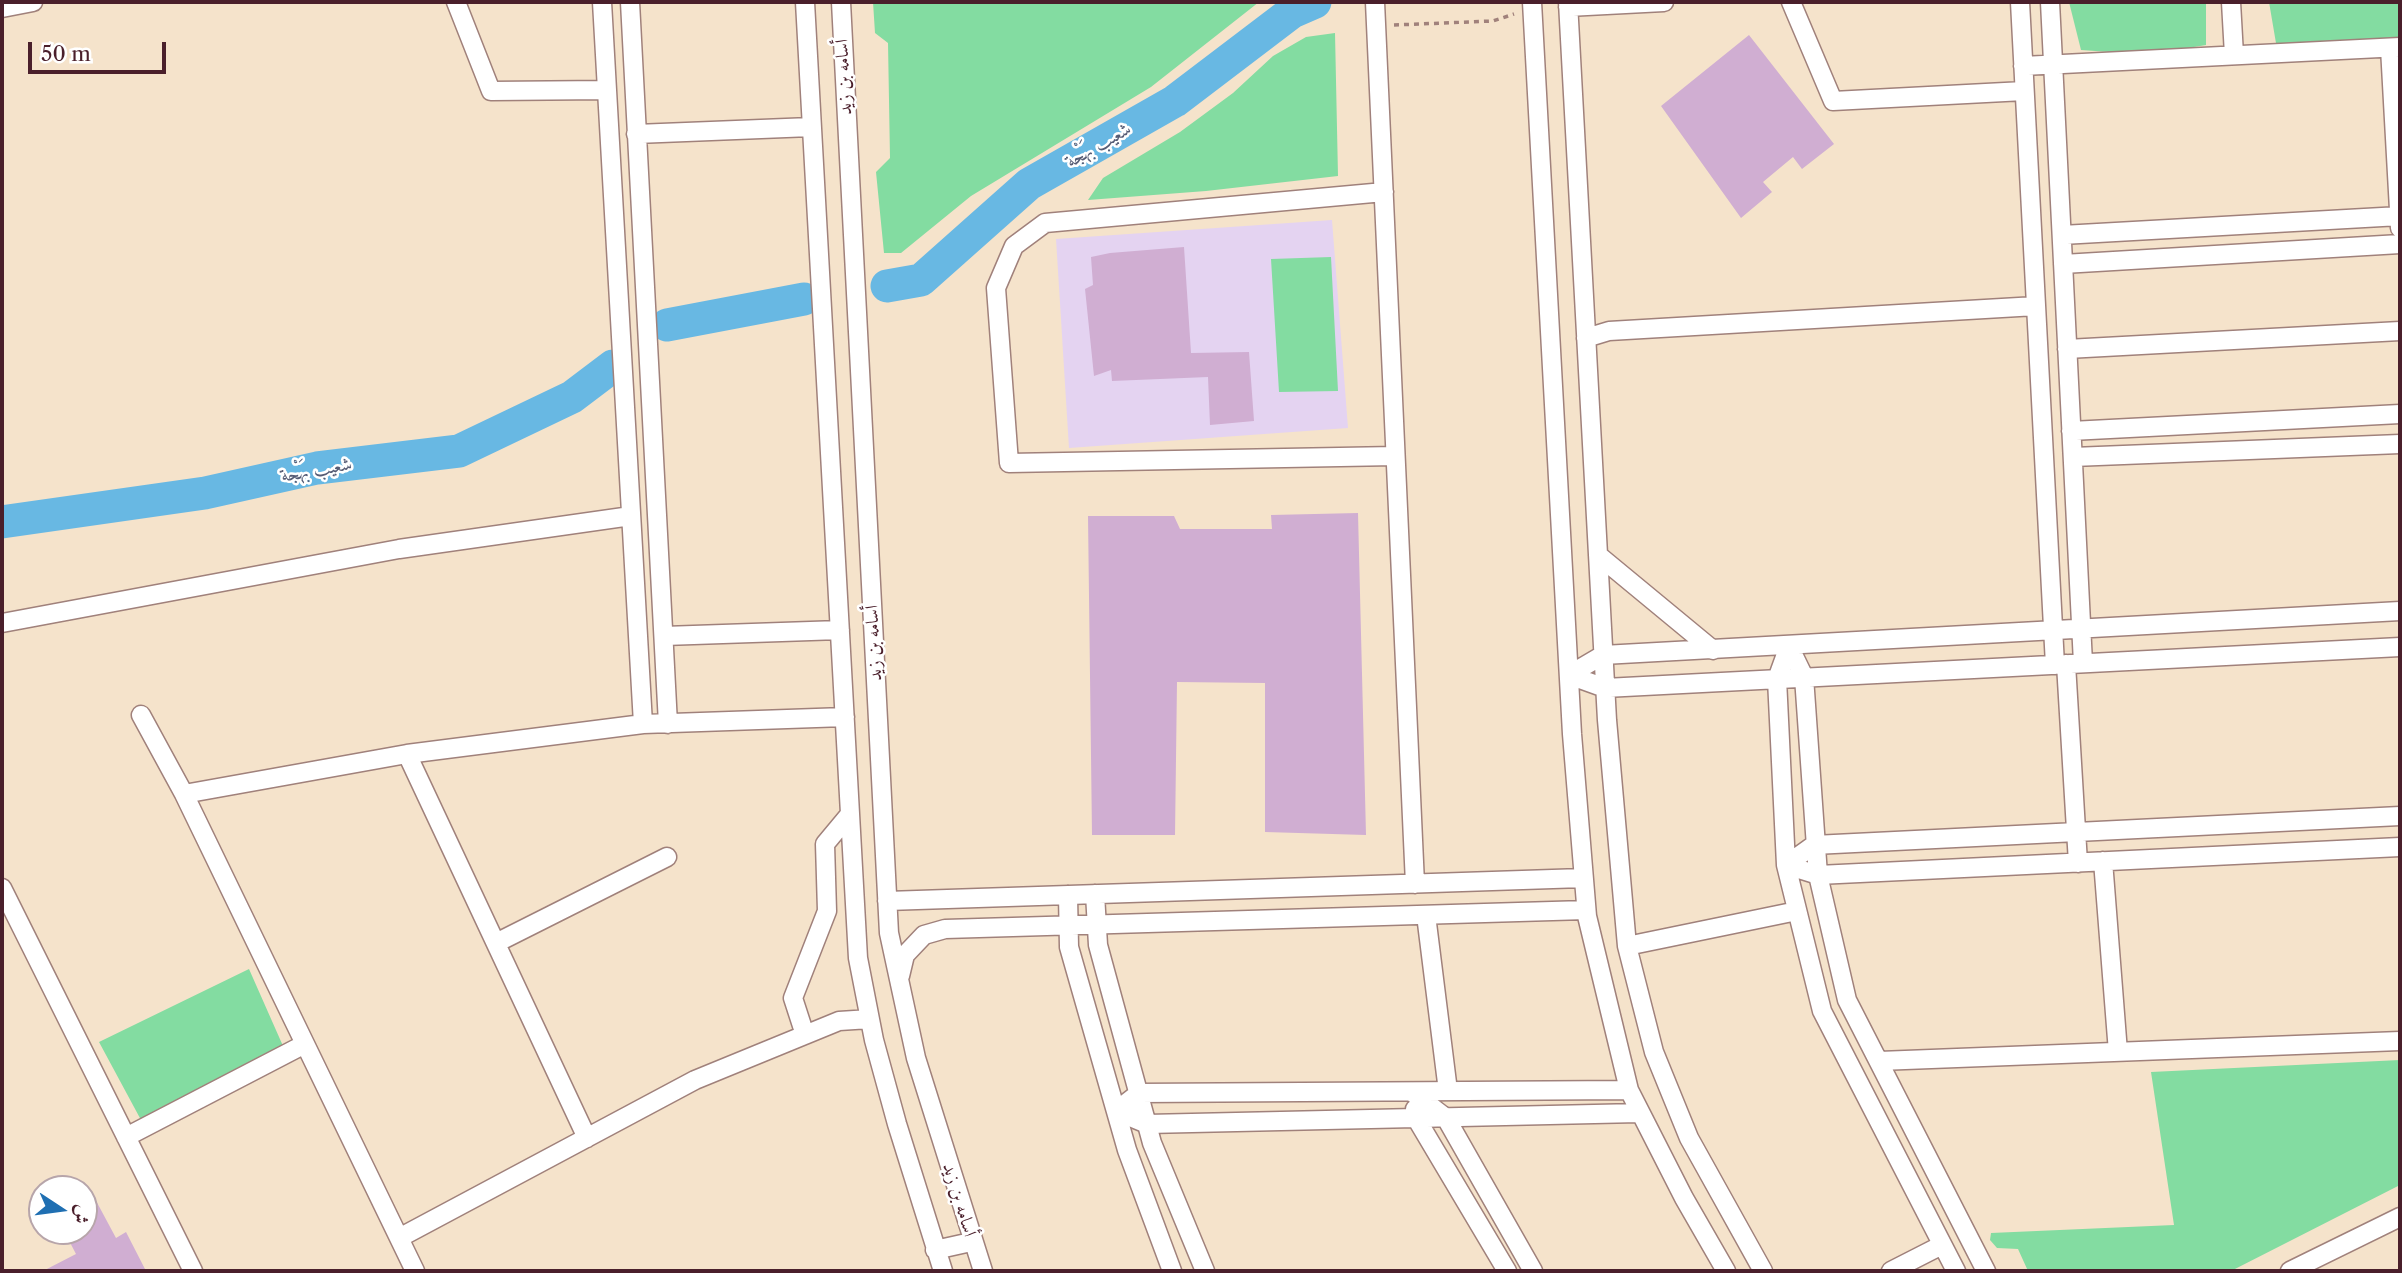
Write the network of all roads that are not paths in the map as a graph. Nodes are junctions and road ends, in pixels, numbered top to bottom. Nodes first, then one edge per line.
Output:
1 (33, 2) edge
2 (456, 2) edge
3 (602, 2) edge
4 (630, 2) edge
5 (804, 2) edge
6 (841, 2) edge
7 (1375, 2) edge
8 (1664, 2) edge
9 (1791, 2) edge
10 (2020, 2) edge
11 (2050, 2) edge
12 (2231, 2) edge
13 (1568, 4) edge
14 (1533, 5) edge
15 (2, 8) edge
16 (2395, 48) edge
17 (2234, 55) junction
18 (2053, 64) junction
19 (2023, 66) junction
20 (607, 90) junction
21 (2024, 91) junction
22 (811, 127) junction
23 (636, 135) junction
24 (1384, 192) junction
25 (2400, 216) edge
26 (2062, 235) junction
27 (2400, 243) edge
28 (2063, 264) junction
29 (2036, 306) junction
30 (2400, 331) edge
31 (1586, 338) junction
32 (2067, 349) junction
33 (2400, 414) edge
34 (2071, 431) junction
35 (2400, 444) edge
36 (1395, 456) junction
37 (2073, 457) junction
38 (631, 516) junction
39 (1598, 555) junction
40 (2400, 611) edge
41 (2, 623) edge
42 (2081, 629) junction
43 (840, 630) junction
44 (2053, 630) junction
45 (664, 636) junction
46 (1789, 646) junction
47 (2400, 647) edge
48 (1713, 650) junction
49 (1603, 655) junction
50 (2068, 664) junction
51 (1569, 674) junction
52 (1804, 677) junction
53 (1777, 679) junction
54 (1605, 688) junction
55 (141, 715) dead end
56 (845, 717) junction
57 (643, 724) junction
58 (668, 724) junction
59 (407, 754) junction
60 (184, 794) junction
61 (850, 814) junction
62 (2400, 816) edge
63 (2076, 832) junction
64 (1814, 845) junction
65 (2400, 848) edge
66 (667, 857) dead end
67 (2103, 862) junction
68 (2078, 863) junction
69 (1786, 865) junction
70 (1818, 875) junction
71 (1583, 878) junction
72 (1415, 884) junction
73 (2, 888) edge
74 (1095, 894) junction
75 (1068, 895) junction
76 (887, 901) junction
77 (1586, 910) junction
78 (1797, 911) junction
79 (1426, 915) junction
80 (1097, 925) junction
81 (1069, 926) junction
82 (496, 943) junction
83 (1627, 946) junction
84 (899, 979) junction
85 (870, 1019) junction
86 (804, 1035) junction
87 (2400, 1041) edge
88 (305, 1044) junction
89 (2118, 1052) junction
90 (1879, 1061) junction
91 (1629, 1090) junction
92 (1448, 1091) junction
93 (1412, 1092) junction
94 (1139, 1093) junction
95 (1116, 1111) junction
96 (1639, 1113) junction
97 (1416, 1118) junction
98 (1446, 1118) junction
99 (1147, 1124) junction
100 (126, 1137) junction
101 (587, 1138) junction
102 (2400, 1217) edge
103 (398, 1238) junction
104 (971, 1242) junction
105 (1942, 1245) junction
106 (935, 1250) junction
107 (193, 1271) edge
108 (415, 1271) edge
109 (943, 1271) edge
110 (983, 1271) edge
111 (1172, 1271) edge
112 (1205, 1271) edge
113 (1507, 1271) edge
114 (1533, 1271) edge
115 (1727, 1271) edge
116 (1763, 1271) edge
117 (1891, 1271) edge
118 (1956, 1271) edge
119 (1986, 1271) edge
120 (2290, 1271) edge

1 - 15 street
2 - 20 street
3 - 20 street
4 - 23 street
5 - 22 street, أسامه بن زيد
6 - 76 street, أسامه بن زيد
7 - 24 street
8 - 13 street
9 - 21 street
10 - 19 street
11 - 18 street
12 - 17 street
13 - 31 street
14 - 51 street
16 - 17 street
16 - 25 street
17 - 18 street
18 - 19 street
18 - 26 street
19 - 21 street
20 - 38 street
21 - 29 street
22 - 23 street
22 - 43 street, أسامه بن زيد
23 - 45 street
24 - 36 street
24 - 36 street
25 - 26 street
25 - 27 street
26 - 28 street
27 - 28 street
28 - 32 street
29 - 31 street
29 - 44 street
30 - 32 street
31 - 39 street
32 - 34 street
33 - 34 street
34 - 37 street
35 - 37 street
36 - 72 street
37 - 42 street
38 - 41 street
38 - 57 street
39 - 48 street
39 - 49 street
40 - 42 street
42 - 44 street
42 - 50 street
43 - 45 street
43 - 56 street, أسامه بن زيد
44 - 46 street
44 - 50 street
45 - 58 street
46 - 48 street
46 - 52 street
46 - 53 street
47 - 50 street
48 - 49 street
49 - 51 street
49 - 54 street
50 - 52 street
50 - 63 street
51 - 54 street
51 - 71 street
52 - 53 street
52 - 64 street
53 - 54 street
53 - 69 street
54 - 83 street
55 - 60 street
56 - 58 street
56 - 61 street, أسامه بن زيد
57 - 58 street
57 - 59 street
59 - 60 street
59 - 82 street
60 - 88 street
61 - 85 street, أسامه بن زيد
61 - 86 street
62 - 63 street
63 - 64 street
63 - 68 street
64 - 69 street
64 - 70 street
65 - 67 street
66 - 82 street
67 - 68 street
67 - 89 street
68 - 70 street
69 - 70 street
69 - 78 street
70 - 90 street
71 - 72 street
71 - 77 street
72 - 74 street
73 - 100 street
74 - 75 street
74 - 80 street
75 - 76 street
75 - 81 street
76 - 84 street, أسامه بن زيد
77 - 79 street
77 - 91 street
78 - 83 street
78 - 105 street
79 - 80 street
79 - 92 street
80 - 81 street
80 - 94 street
81 - 84 street
81 - 95 street
82 - 101 street
83 - 116 street
84 - 104 street, أسامه بن زيد
85 - 86 street
85 - 106 street, أسامه بن زيد
86 - 101 street
87 - 89 street
88 - 100 street
88 - 103 street
89 - 90 street
90 - 119 street
91 - 92 street
91 - 96 street
92 - 93 street
93 - 94 street
93 - 97 street
93 - 98 street
94 - 95 street
94 - 99 street
95 - 99 street
95 - 111 street
96 - 98 street
96 - 115 street
97 - 98 street
97 - 99 street
97 - 113 street
98 - 114 street
99 - 112 street
100 - 107 street
101 - 103 street
102 - 120 street
103 - 108 street
104 - 106 street
104 - 110 street, أسامه بن زيد
105 - 117 street
105 - 118 street
106 - 109 street, أسامه بن زيد

